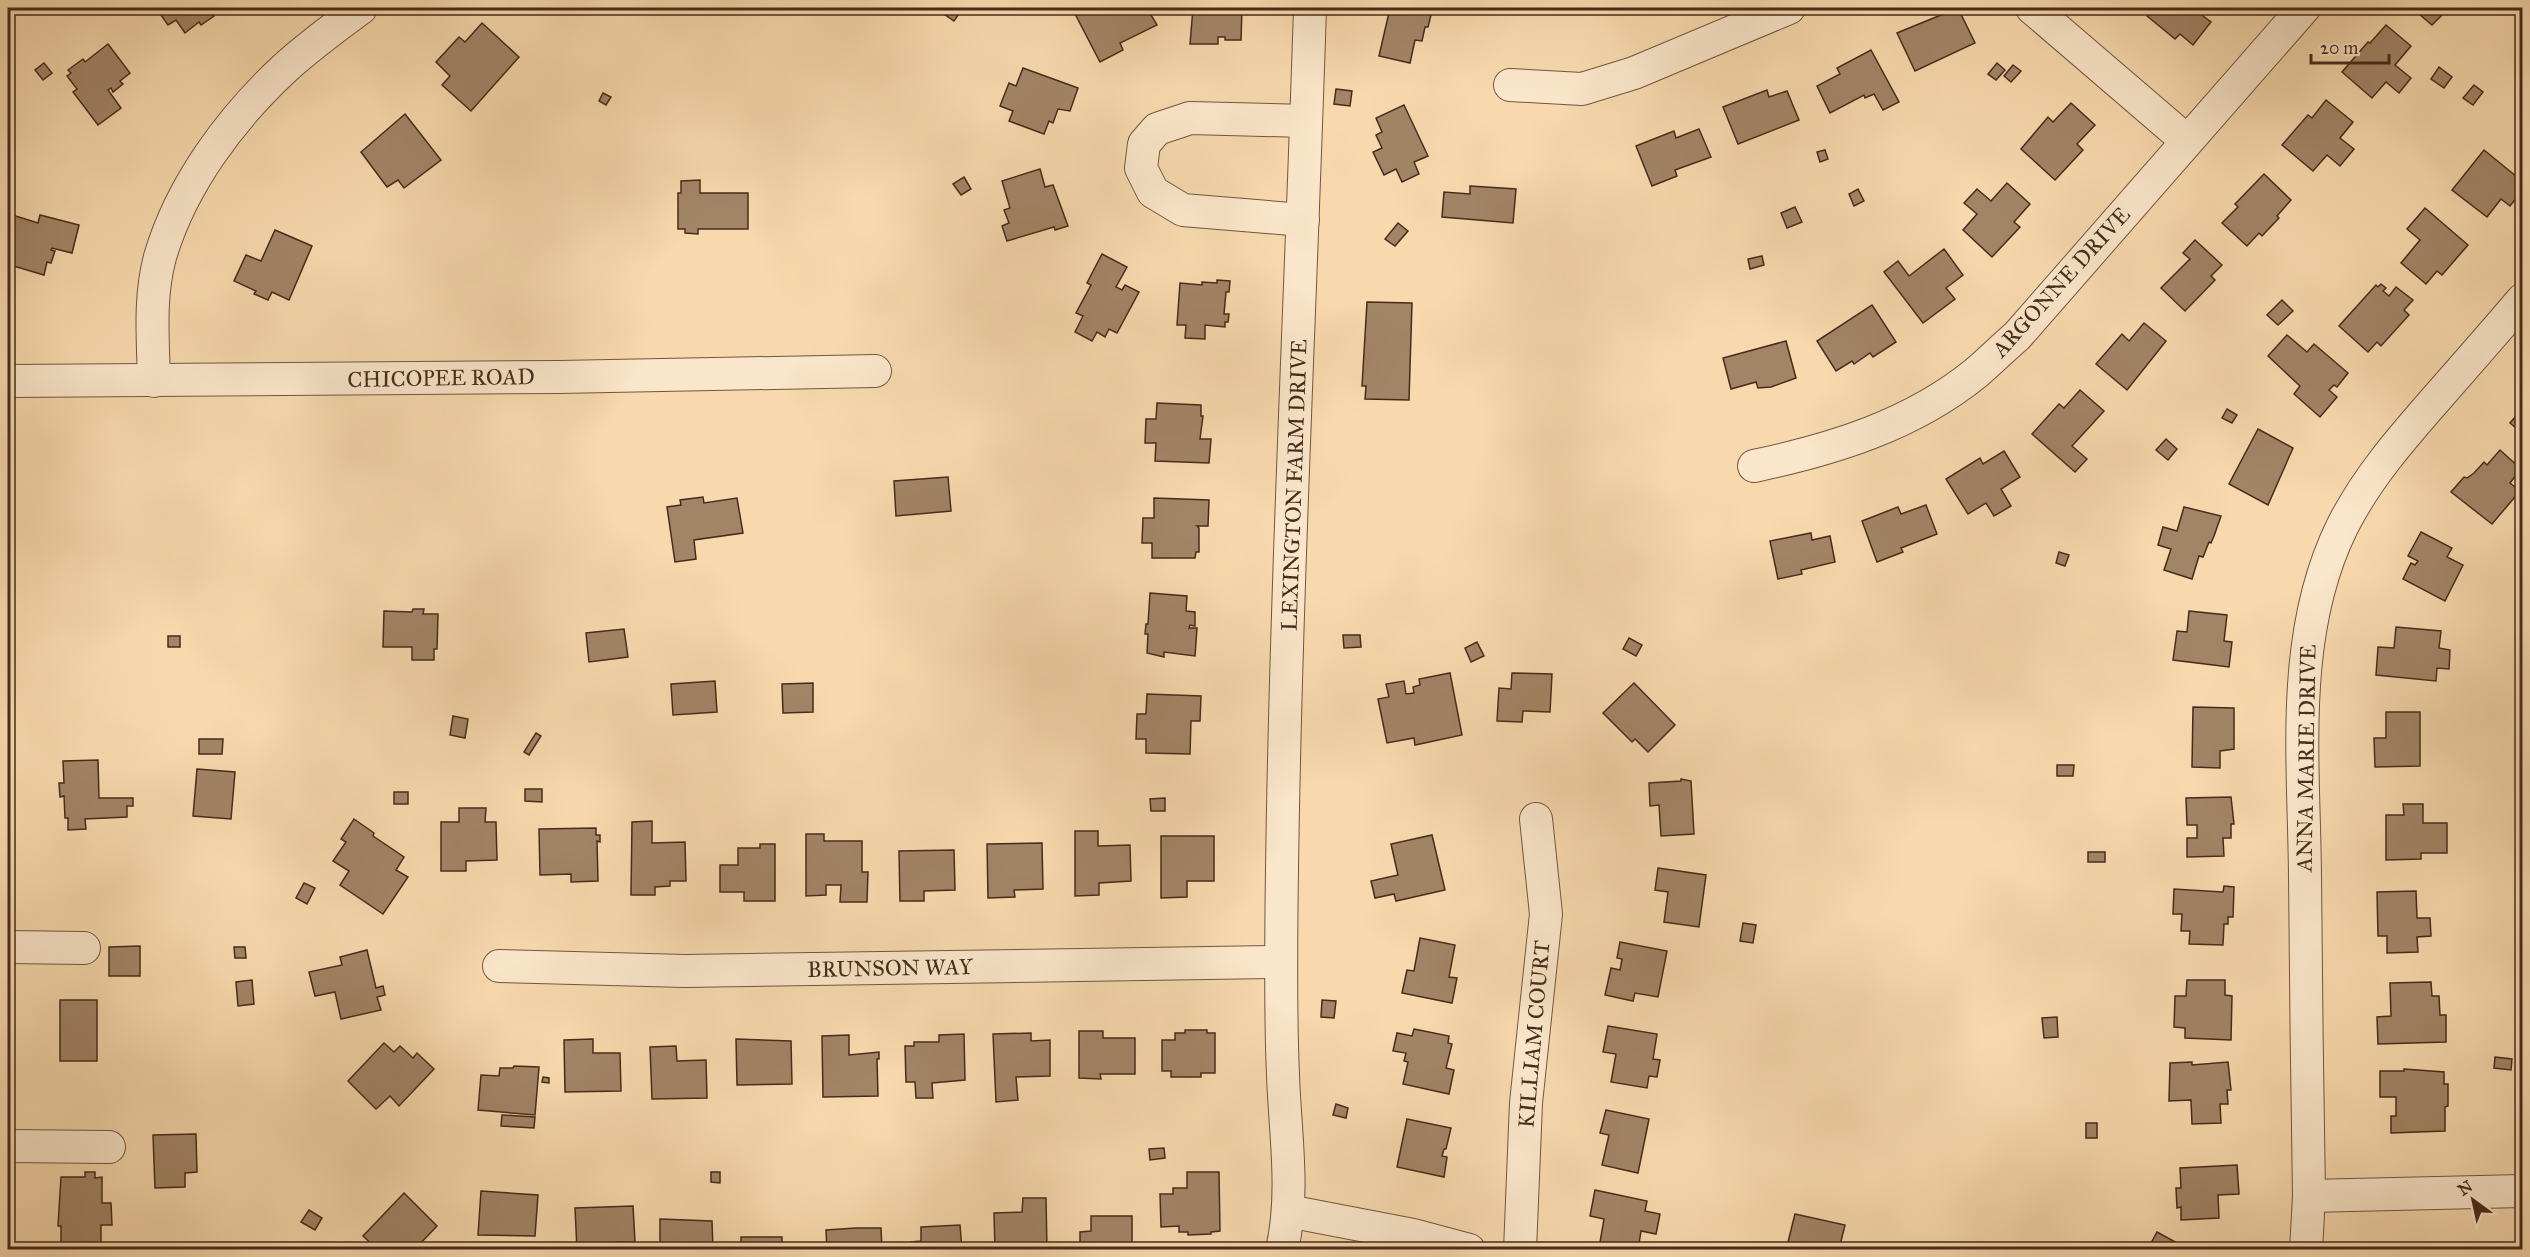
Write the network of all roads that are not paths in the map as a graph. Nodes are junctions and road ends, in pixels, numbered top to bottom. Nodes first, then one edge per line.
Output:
1 (361, 8) edge
2 (1310, 8) edge
3 (1790, 8) edge
4 (2032, 8) edge
5 (2304, 8) edge
6 (1510, 85) dead end
7 (1306, 121) junction
8 (2187, 141) junction
9 (1303, 220) junction
10 (2523, 300) edge
11 (875, 371) dead end
12 (8, 381) edge
13 (154, 381) junction
14 (1755, 466) dead end
15 (1536, 819) dead end
16 (8, 947) edge
17 (84, 948) dead end
18 (1280, 962) junction
19 (500, 966) dead end
20 (8, 1146) edge
21 (109, 1147) dead end
22 (2523, 1191) edge
23 (2309, 1196) junction
24 (1288, 1211) junction
25 (1282, 1250) edge
26 (1468, 1250) edge
27 (1520, 1250) edge
28 (2306, 1250) edge

1 - 13 street
2 - 7 street, LEXINGTON FARM DRIVE
3 - 6 street
4 - 8 street
5 - 8 street, ARGONNE DRIVE
7 - 9 street, LEXINGTON FARM DRIVE
7 - 9 street
8 - 14 street, ARGONNE DRIVE
9 - 18 street, LEXINGTON FARM DRIVE
10 - 23 street, ANNA MARIE DRIVE
11 - 13 street, CHICOPEE ROAD
12 - 13 street, CHICOPEE ROAD
15 - 27 street, KILLIAM COURT
16 - 17 street
18 - 19 street, BRUNSON WAY
18 - 24 street, LEXINGTON FARM DRIVE
20 - 21 street
22 - 23 street
23 - 28 street, ANNA MARIE DRIVE
24 - 25 street, LEXINGTON FARM DRIVE
24 - 26 street

